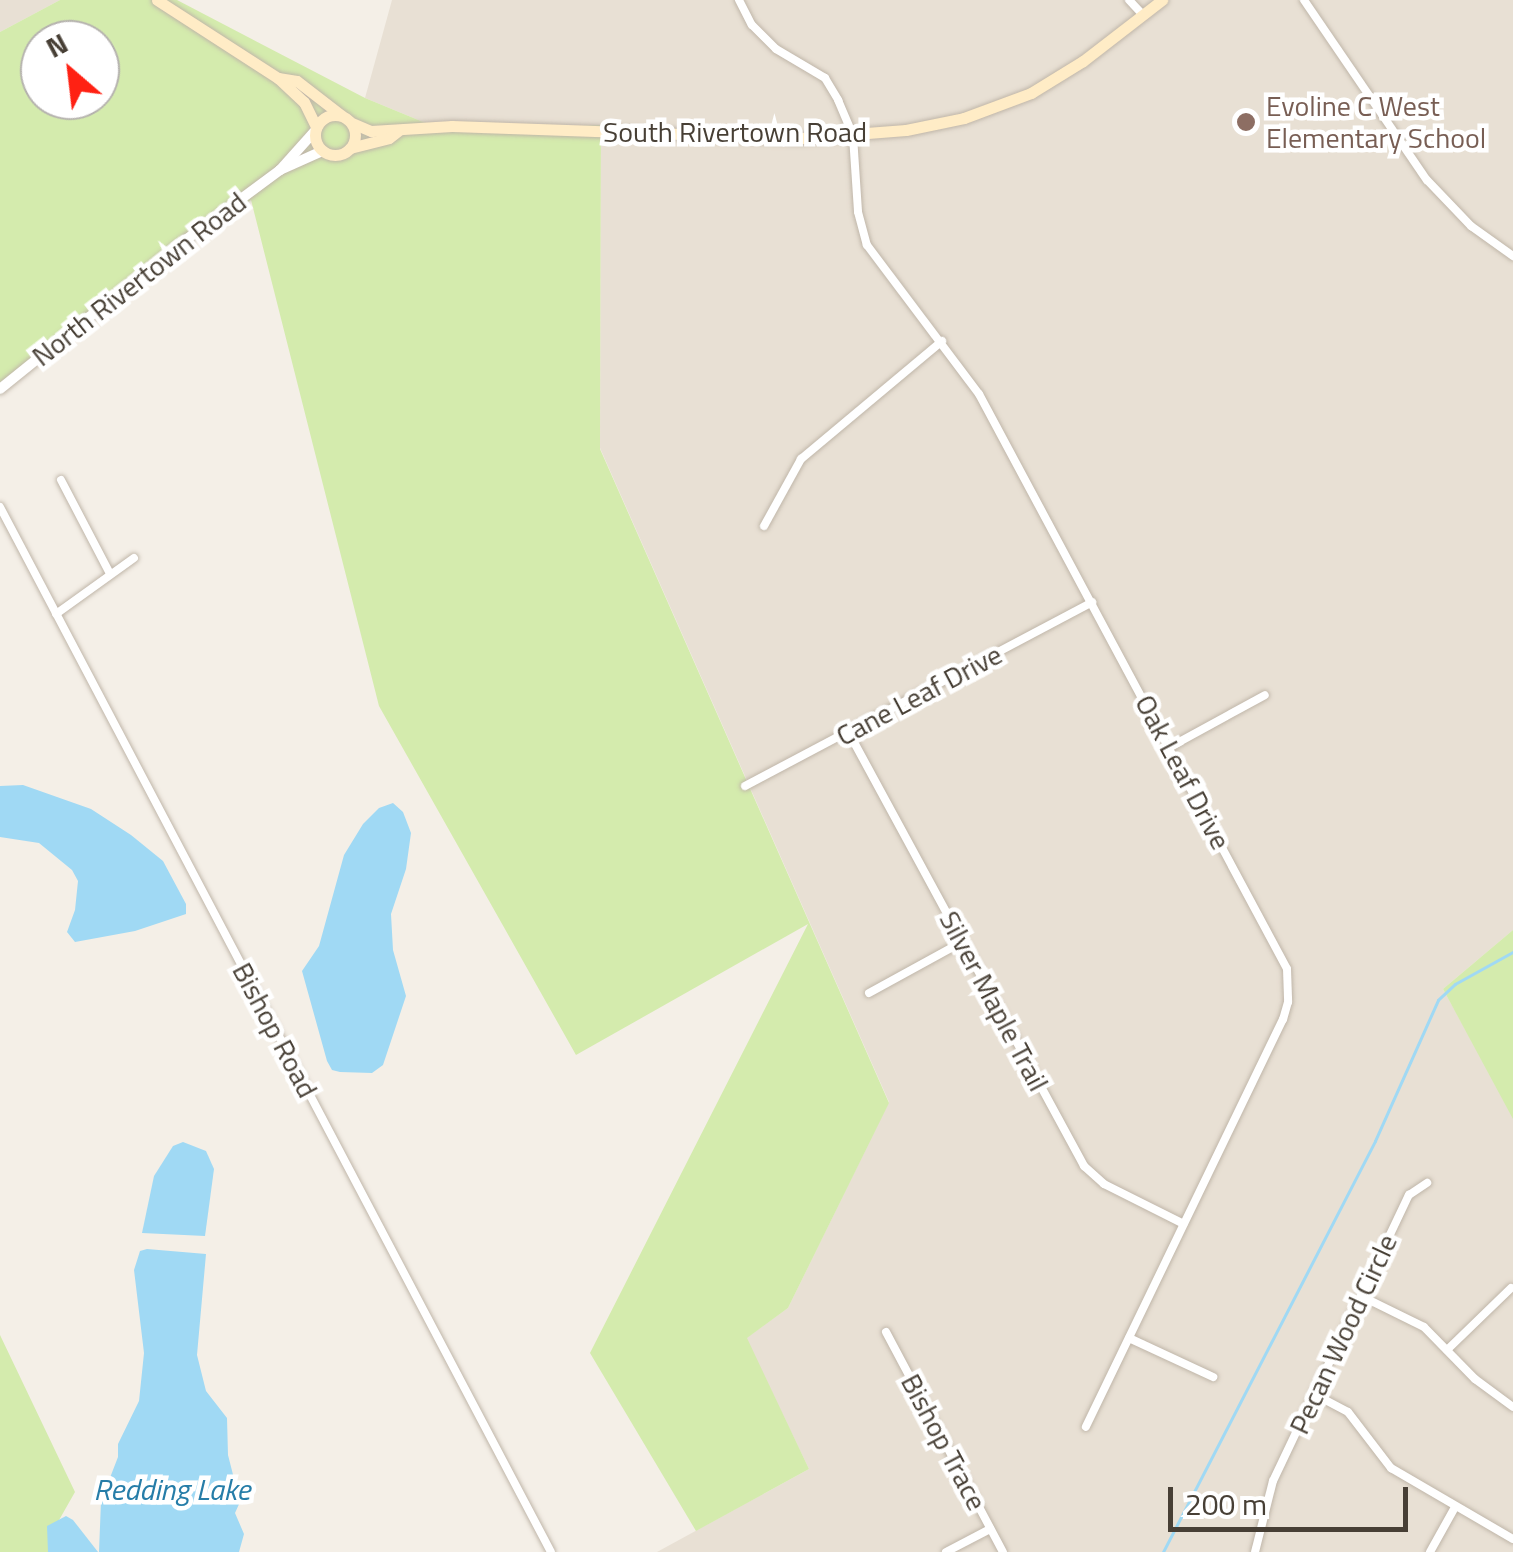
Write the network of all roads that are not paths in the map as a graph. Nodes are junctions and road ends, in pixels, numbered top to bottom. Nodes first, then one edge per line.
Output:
1 (157, 0) edge
2 (739, 0) edge
3 (1129, 0) edge
4 (1162, 0) edge
5 (1304, 0) edge
6 (1143, 15) junction
7 (278, 78) junction
8 (346, 119) junction
9 (315, 129) junction
10 (398, 131) junction
11 (853, 136) junction
12 (350, 148) junction
13 (322, 151) junction
14 (280, 170) junction
15 (1513, 256) edge
16 (942, 340) junction
17 (0, 389) edge
18 (61, 480) dead end
19 (0, 507) edge
20 (764, 526) dead end
21 (134, 558) dead end
22 (109, 572) junction
23 (1092, 602) junction
24 (56, 614) junction
25 (1265, 695) dead end
26 (849, 733) junction
27 (1170, 747) junction
28 (744, 786) dead end
29 (962, 942) junction
30 (869, 993) dead end
31 (1428, 1183) dead end
32 (1184, 1224) junction
33 (1512, 1288) edge
34 (1361, 1296) junction
35 (886, 1332) dead end
36 (1129, 1338) junction
37 (1447, 1350) junction
38 (1213, 1378) dead end
39 (1314, 1394) junction
40 (1513, 1407) edge
41 (1086, 1427) dead end
42 (1455, 1507) junction
43 (990, 1528) junction
44 (1513, 1539) edge
45 (551, 1552) edge
46 (946, 1552) edge
47 (1003, 1552) edge
48 (1255, 1552) edge
49 (1430, 1552) edge

1 - 7 main road
2 - 11 street
3 - 6 street
4 - 6 main road, South Rivertown Road
5 - 15 street
6 - 11 main road, South Rivertown Road
7 - 8 main road
7 - 9 main road
8 - 9 main road
8 - 10 main road
8 - 12 main road
9 - 13 main road
9 - 14 street, North Rivertown Road
10 - 11 main road, South Rivertown Road
10 - 12 main road
11 - 16 street, Oak Leaf Drive
12 - 13 main road
13 - 14 street, North Rivertown Road
14 - 17 street, North Rivertown Road
16 - 20 street
16 - 23 street, Oak Leaf Drive
18 - 22 street
19 - 24 street, Bishop Road
21 - 22 street
22 - 24 street
23 - 26 street, Cane Leaf Drive
23 - 27 street, Oak Leaf Drive
24 - 45 street, Bishop Road
25 - 27 street
26 - 28 street, Cane Leaf Drive
26 - 29 street, Silver Maple Trail
27 - 32 street, Oak Leaf Drive
29 - 30 street
29 - 32 street, Silver Maple Trail
31 - 34 street, Pecan Wood Circle
32 - 36 street, Oak Leaf Drive
33 - 37 street
34 - 37 street
34 - 39 street, Pecan Wood Circle
35 - 43 street, Bishop Trace
36 - 38 street
36 - 41 street, Oak Leaf Drive
37 - 40 street
39 - 42 street
39 - 48 street, Pecan Wood Circle
42 - 44 street
42 - 49 street
43 - 46 street
43 - 47 street, Bishop Trace

